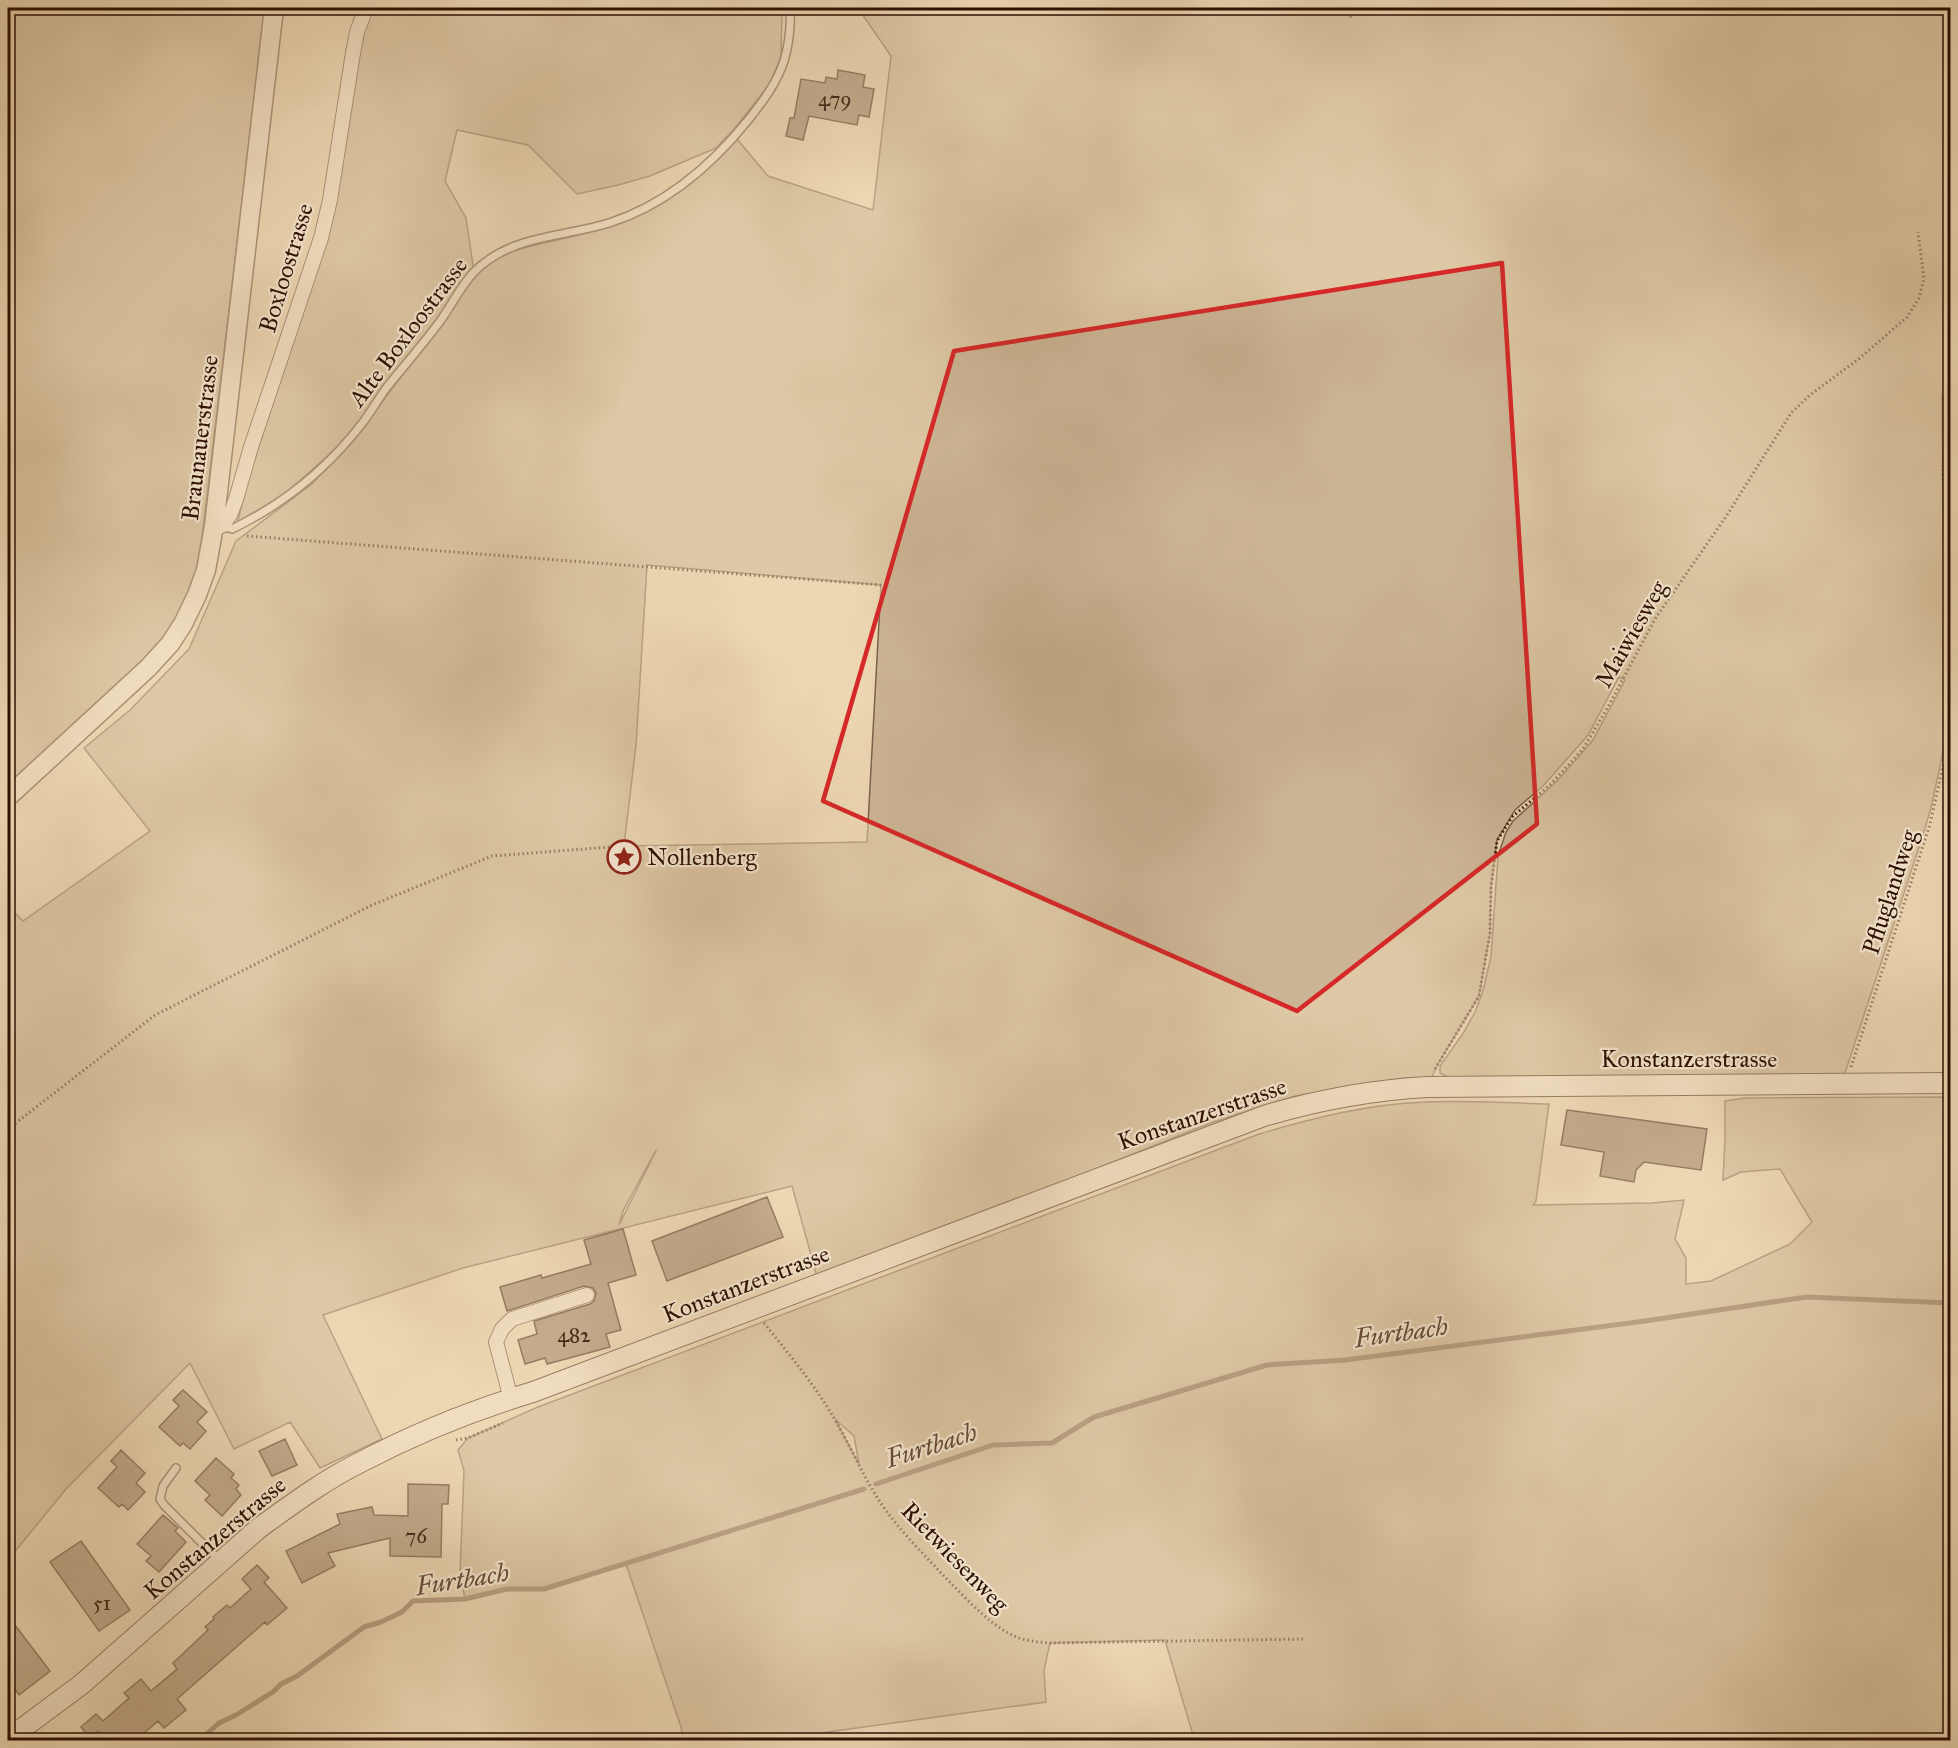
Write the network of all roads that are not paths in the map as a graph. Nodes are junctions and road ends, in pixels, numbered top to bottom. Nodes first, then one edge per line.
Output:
1 (274, 8) edge
2 (366, 8) edge
3 (790, 8) edge
4 (216, 528) junction
5 (8, 797) edge
6 (1950, 1083) edge
7 (587, 1295) dead end
8 (511, 1399) junction
9 (176, 1468) dead end
10 (221, 1562) junction
11 (8, 1740) edge

1 - 4 street, Braunauerstrasse
2 - 4 street, Boxloostrasse
3 - 4 lane, Alte Boxloostrasse
4 - 5 street, Braunauerstrasse
6 - 8 main road, Konstanzerstrasse
7 - 8 street
8 - 10 main road, Konstanzerstrasse
9 - 10 lane
10 - 11 main road, Konstanzerstrasse

